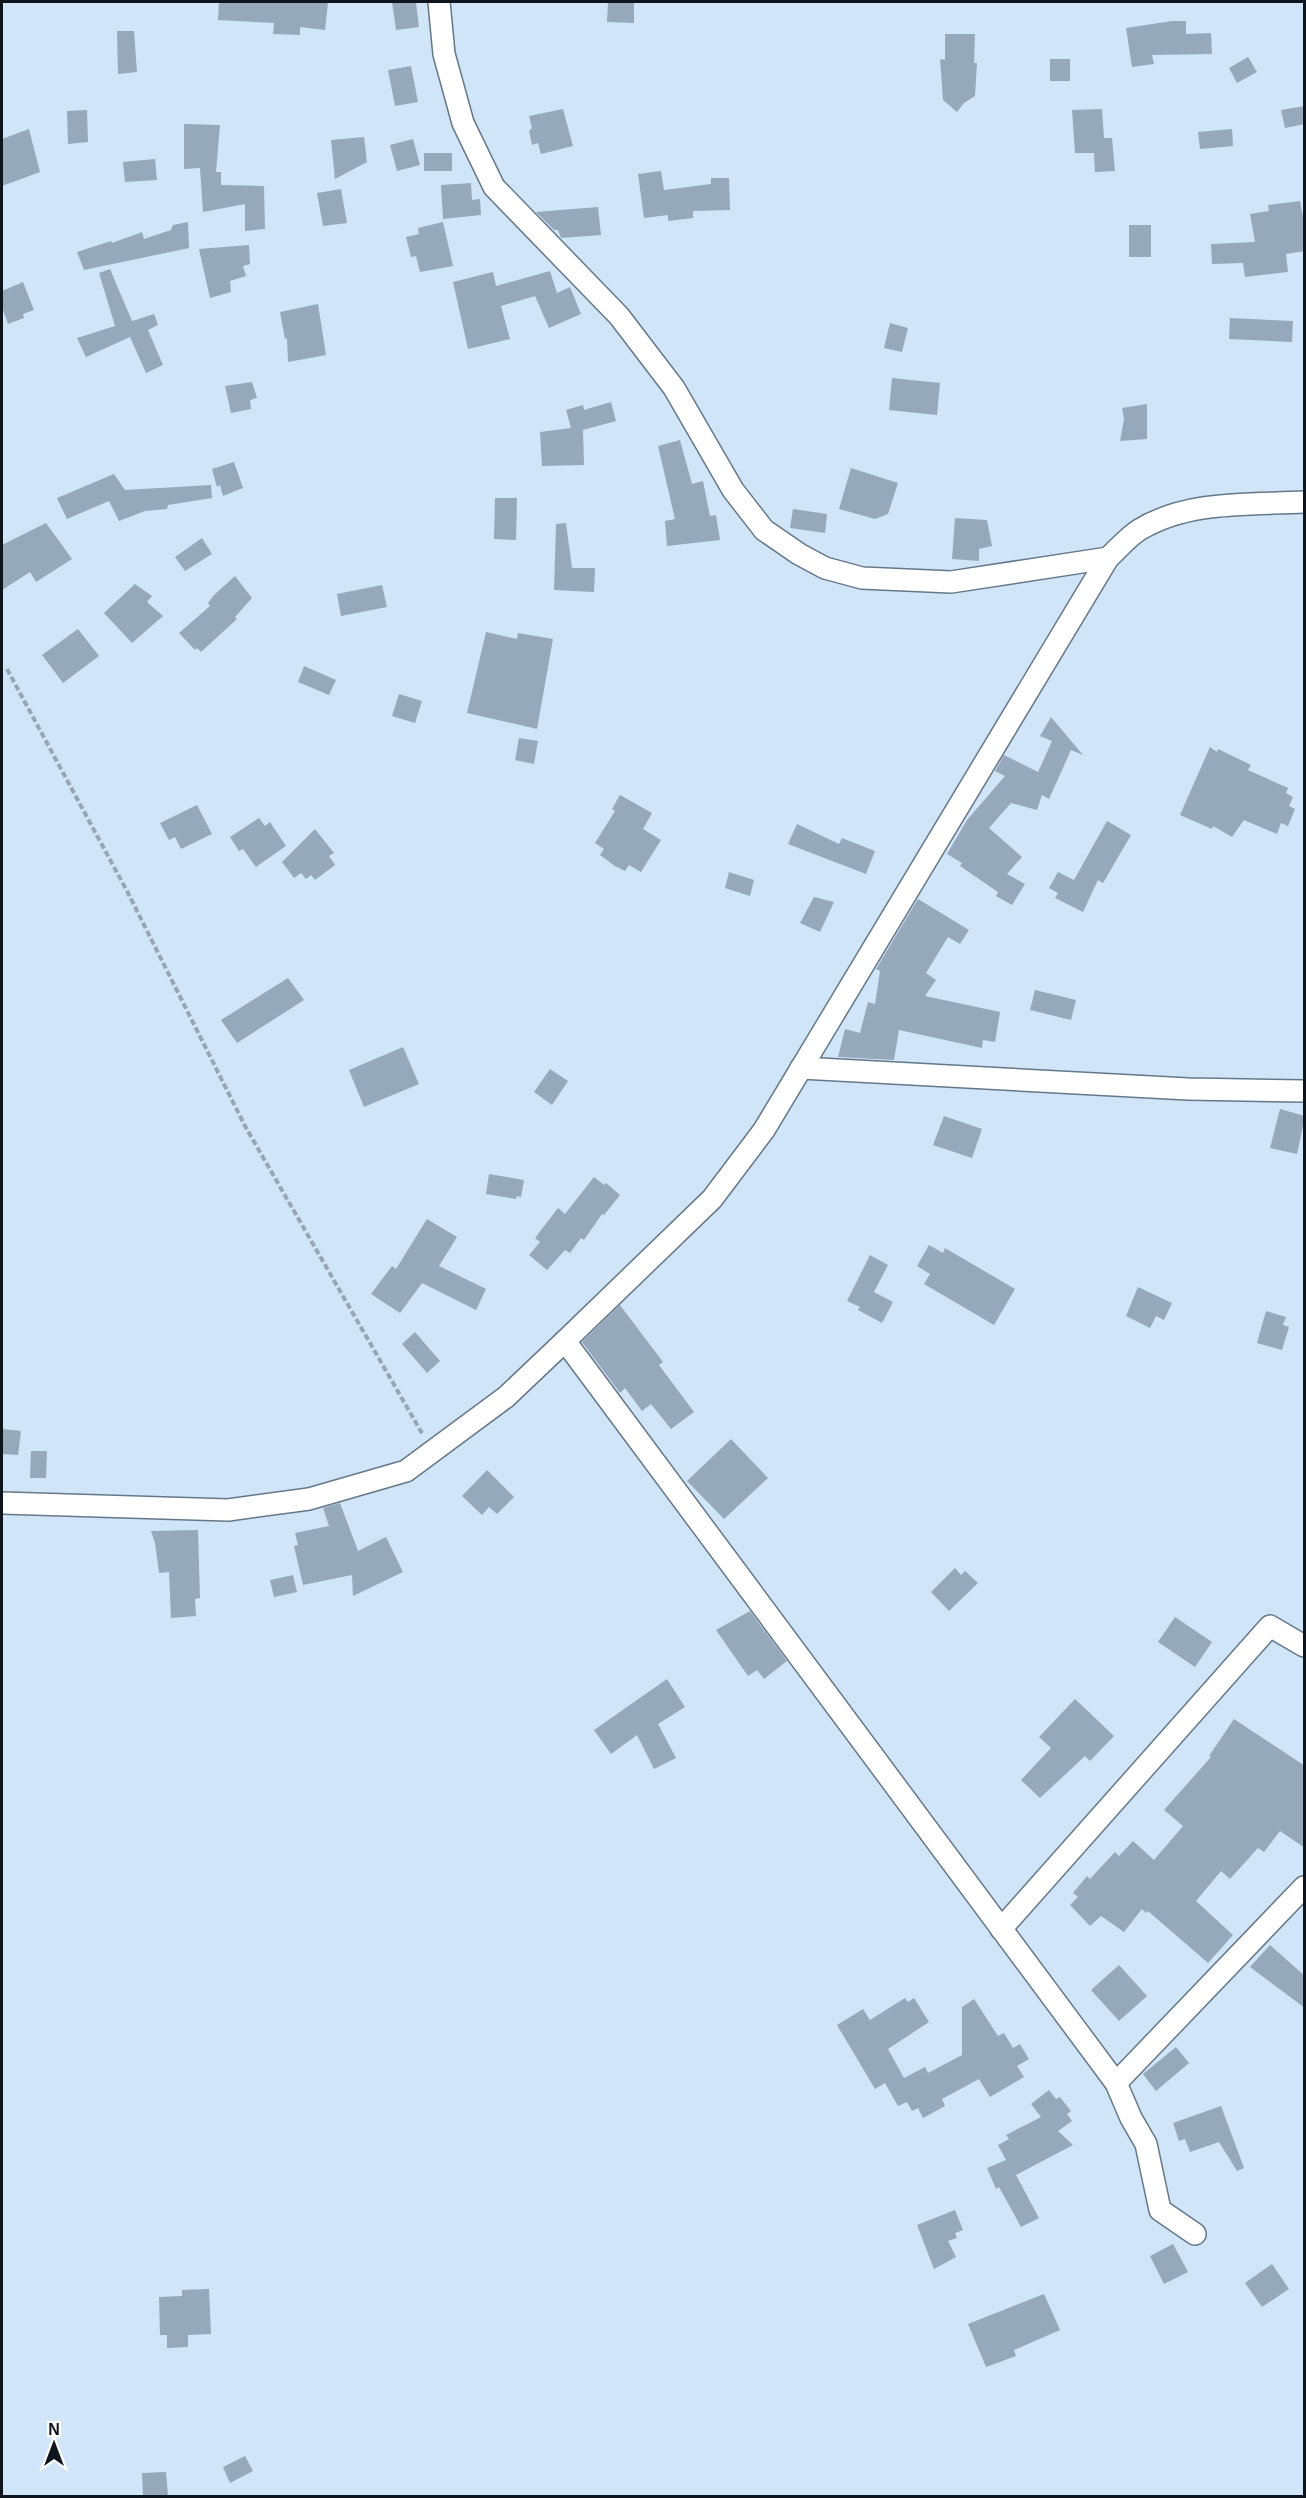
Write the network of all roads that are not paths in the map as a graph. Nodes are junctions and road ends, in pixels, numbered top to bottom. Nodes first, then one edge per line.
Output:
1 (439, 2) edge
2 (1305, 502) edge
3 (1108, 558) junction
4 (801, 1068) junction
5 (1305, 1091) edge
6 (565, 1341) junction
7 (2, 1503) edge
8 (1305, 1646) edge
9 (1305, 1887) edge
10 (1001, 1929) junction
11 (1116, 2083) junction
12 (1195, 2234) dead end

1 - 3 street
2 - 3 street
3 - 4 street
4 - 5 street
4 - 6 street
6 - 7 street
6 - 10 street
8 - 10 street
9 - 11 street
10 - 11 street
11 - 12 street

